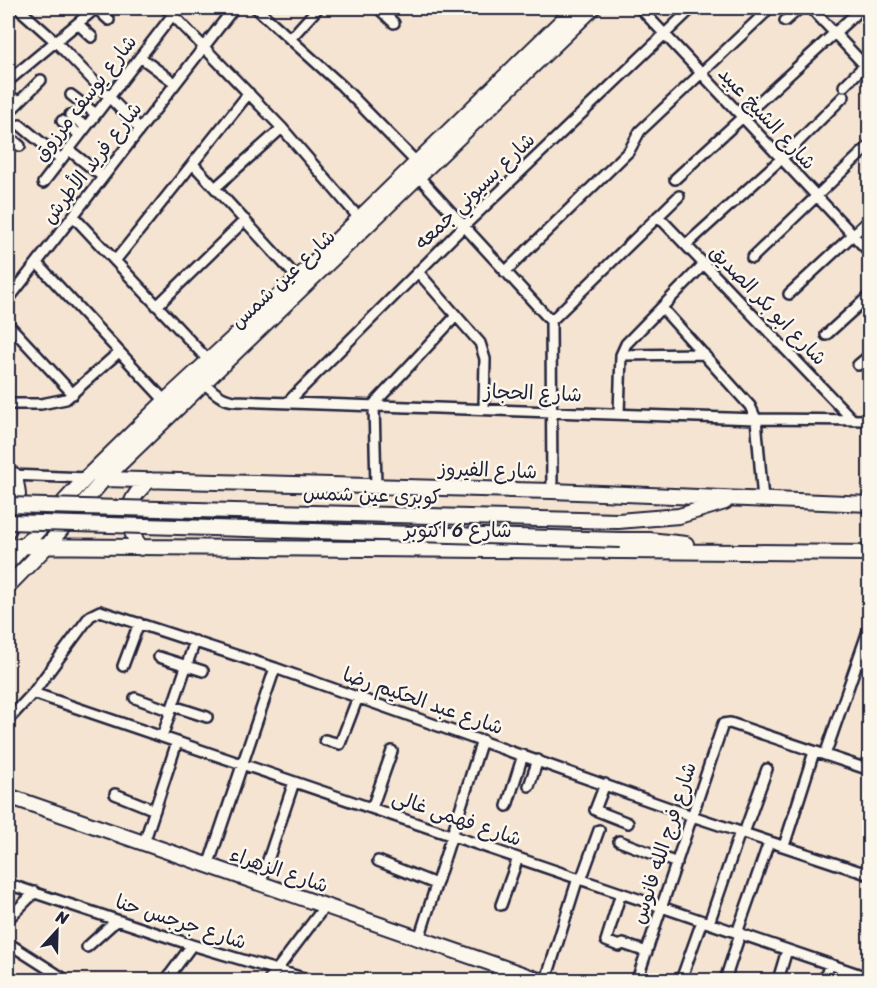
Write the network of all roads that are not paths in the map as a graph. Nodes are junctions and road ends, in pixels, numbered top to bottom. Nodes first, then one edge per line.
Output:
1 (18, 8) edge
2 (96, 8) edge
3 (234, 8) edge
4 (256, 8) edge
5 (318, 8) edge
6 (378, 8) edge
7 (575, 8) edge
8 (593, 8) edge
9 (640, 8) edge
10 (692, 8) edge
11 (800, 8) edge
12 (811, 8) edge
13 (861, 8) edge
14 (172, 10) edge
15 (765, 13) dead end
16 (109, 20) dead end
17 (785, 21) dead end
18 (394, 23) dead end
19 (78, 24) junction
20 (834, 33) junction
21 (663, 34) junction
22 (92, 37) dead end
23 (290, 39) junction
24 (56, 42) junction
25 (204, 47) junction
26 (140, 57) junction
27 (868, 66) edge
28 (701, 74) junction
29 (41, 80) dead end
30 (8, 81) edge
31 (175, 83) junction
32 (844, 86) dead end
33 (8, 93) edge
34 (249, 93) junction
35 (71, 94) dead end
36 (110, 96) junction
37 (844, 96) dead end
38 (18, 103) junction
39 (8, 113) edge
40 (96, 114) junction
41 (742, 117) junction
42 (66, 118) dead end
43 (20, 125) dead end
44 (282, 128) junction
45 (140, 129) junction
46 (83, 131) junction
47 (8, 136) edge
48 (870, 145) edge
49 (20, 146) dead end
50 (69, 150) junction
51 (61, 159) junction
52 (781, 159) junction
53 (193, 164) junction
54 (420, 170) junction
55 (103, 177) junction
56 (675, 179) dead end
57 (43, 183) dead end
58 (215, 188) junction
59 (679, 196) dead end
60 (816, 196) junction
61 (73, 216) junction
62 (658, 216) junction
63 (359, 218) junction
64 (870, 219) edge
65 (245, 220) junction
66 (464, 226) junction
67 (853, 235) junction
68 (686, 245) junction
69 (870, 253) edge
70 (752, 258) dead end
71 (115, 261) junction
72 (37, 263) junction
73 (704, 264) junction
74 (418, 272) junction
75 (506, 272) junction
76 (301, 282) junction
77 (789, 294) dead end
78 (870, 295) edge
79 (8, 300) edge
80 (157, 306) junction
81 (662, 308) junction
82 (456, 316) junction
83 (551, 321) junction
84 (8, 324) edge
85 (826, 335) dead end
86 (119, 352) junction
87 (704, 354) junction
88 (621, 355) junction
89 (870, 355) edge
90 (208, 361) junction
91 (858, 365) dead end
92 (203, 382) junction
93 (73, 394) junction
94 (165, 401) junction
95 (287, 403) junction
96 (8, 404) edge
97 (373, 406) junction
98 (484, 409) junction
99 (550, 411) junction
100 (619, 413) junction
101 (756, 418) junction
102 (852, 419) junction
103 (870, 420) edge
104 (11, 475) edge
105 (86, 478) junction
106 (104, 478) junction
107 (150, 480) junction
108 (376, 486) junction
109 (552, 491) junction
110 (733, 499) junction
111 (763, 500) junction
112 (870, 504) edge
113 (8, 505) edge
114 (8, 522) edge
115 (8, 530) edge
116 (8, 546) edge
117 (25, 546) junction
118 (47, 546) junction
119 (141, 548) junction
120 (730, 552) junction
121 (870, 553) edge
122 (8, 563) edge
123 (8, 586) edge
124 (139, 623) junction
125 (870, 625) edge
126 (195, 641) junction
127 (159, 657) dead end
128 (858, 661) junction
129 (870, 665) edge
130 (123, 666) dead end
131 (186, 666) junction
132 (276, 668) junction
133 (203, 671) dead end
134 (33, 693) junction
135 (358, 697) junction
136 (135, 698) dead end
137 (172, 708) junction
138 (207, 717) dead end
139 (8, 720) edge
140 (162, 737) junction
141 (325, 740) dead end
142 (482, 740) junction
143 (177, 742) junction
144 (870, 750) edge
145 (392, 751) dead end
146 (814, 752) junction
147 (523, 755) junction
148 (825, 755) junction
149 (538, 760) junction
150 (243, 764) junction
151 (767, 769) dead end
152 (867, 769) edge
153 (294, 782) junction
154 (605, 784) junction
155 (529, 786) dead end
156 (115, 794) dead end
157 (8, 796) edge
158 (507, 806) dead end
159 (372, 808) junction
160 (155, 810) junction
161 (692, 816) junction
162 (628, 823) dead end
163 (599, 830) dead end
164 (742, 832) junction
165 (452, 836) junction
166 (619, 841) dead end
167 (769, 842) junction
168 (144, 843) junction
169 (783, 846) junction
170 (518, 858) junction
171 (378, 861) dead end
172 (676, 862) junction
173 (208, 866) junction
174 (870, 875) edge
175 (579, 879) junction
176 (8, 884) edge
177 (260, 884) junction
178 (436, 884) junction
179 (35, 892) junction
180 (621, 893) junction
181 (501, 905) dead end
182 (325, 906) junction
183 (662, 907) junction
184 (8, 920) edge
185 (117, 920) junction
186 (705, 922) junction
187 (739, 933) junction
188 (419, 939) junction
189 (8, 943) edge
190 (192, 945) junction
191 (87, 947) dead end
192 (787, 950) junction
193 (647, 952) junction
194 (830, 964) junction
195 (504, 968) junction
196 (276, 971) junction
197 (869, 977) edge
198 (66, 981) edge
199 (166, 981) edge
200 (269, 981) edge
201 (310, 981) edge
202 (494, 981) edge
203 (539, 981) edge
204 (546, 981) edge
205 (637, 981) edge
206 (681, 981) edge
207 (725, 981) edge
208 (778, 981) edge
209 (824, 981) edge

1 - 24 street
2 - 16 street
2 - 19 street
3 - 25 street, شارع فريد الأطرش
4 - 23 street
5 - 23 street
6 - 18 street
7 - 54 main road, شارع عين شمس
8 - 54 main road, شارع عين شمس
9 - 21 street, شارع الشيخ عبيد
10 - 21 street, شارع بسيوني جمعه
11 - 17 street
12 - 20 street
13 - 20 street
14 - 25 street
14 - 26 street, شارع يوسف مرزوق
15 - 28 street
19 - 22 street
19 - 24 street
20 - 27 street
20 - 41 street
21 - 28 street, شارع الشيخ عبيد
21 - 66 street, شارع بسيوني جمعه
23 - 54 street
24 - 30 street
24 - 36 street
25 - 31 street, شارع فريد الأطرش
25 - 34 street
26 - 31 street
26 - 36 street, شارع يوسف مرزوق
27 - 32 street
28 - 41 street, شارع الشيخ عبيد
28 - 75 street
29 - 38 street
31 - 45 street, شارع فريد الأطرش
33 - 38 street
34 - 44 street
34 - 53 street
35 - 40 street
36 - 40 street, شارع يوسف مرزوق
36 - 45 street
37 - 52 street
38 - 39 street
40 - 46 street, شارع يوسف مرزوق
41 - 52 street, شارع الشيخ عبيد
41 - 56 street
42 - 46 street
43 - 51 street
44 - 58 street
44 - 63 street
45 - 55 street, شارع فريد الأطرش
46 - 50 street, شارع يوسف مرزوق
47 - 49 street
48 - 60 street
50 - 51 street, شارع يوسف مرزوق
50 - 55 street
51 - 57 street, شارع يوسف مرزوق
52 - 60 street, شارع الشيخ عبيد
52 - 68 street
53 - 58 street
53 - 71 street
54 - 63 main road, شارع عين شمس
54 - 66 street
54 - 76 main road, شارع عين شمس
55 - 61 street, شارع فريد الأطرش
58 - 65 street
59 - 62 street
60 - 67 street, شارع الشيخ عبيد
60 - 70 street
61 - 71 street
61 - 72 street, شارع فريد الأطرش
62 - 68 street, شارع ابو بكر الصديق
62 - 83 street
63 - 76 main road, شارع عين شمس
64 - 67 street
65 - 76 street
65 - 80 street
66 - 74 street, شارع بسيوني جمعه
66 - 75 street
67 - 69 street, شارع الشيخ عبيد
67 - 77 street
68 - 73 street, شارع ابو بكر الصديق
71 - 80 street
72 - 79 street, شارع فريد الأطرش
72 - 86 street
73 - 81 street
73 - 102 street, شارع ابو بكر الصديق
74 - 82 street
74 - 95 street, شارع بسيوني جمعه
75 - 83 street
76 - 90 main road, شارع عين شمس
76 - 92 main road, شارع عين شمس
78 - 85 street
80 - 90 street
81 - 87 street
81 - 88 street
82 - 97 street
82 - 98 street
83 - 99 street
84 - 93 street
86 - 93 street
86 - 94 street
87 - 88 street
87 - 101 street
88 - 100 street
89 - 91 street
90 - 94 main road, شارع عين شمس
92 - 95 street, شارع الحجاز
92 - 106 main road, شارع عين شمس
93 - 96 street
94 - 105 main road, شارع عين شمس
95 - 97 street, شارع الحجاز
97 - 98 street, شارع الحجاز
97 - 108 street
98 - 99 street, شارع الحجاز
99 - 100 street, شارع الحجاز
99 - 109 street
100 - 101 street, شارع الحجاز
101 - 102 street, شارع الحجاز
101 - 111 street
102 - 103 street, شارع الحجاز
104 - 105 street
104 - 115 main road
105 - 106 street
105 - 117 main road, شارع عين شمس
106 - 107 main road, شارع الفيروز
106 - 118 main road, شارع عين شمس
107 - 108 main road, شارع الفيروز
107 - 119 main road
108 - 109 main road, شارع الفيروز
109 - 110 main road, شارع الفيروز
110 - 111 main road, شارع الفيروز
110 - 113 main road, كوبرى عين شمس, bridge
111 - 112 main road, شارع الفيروز
114 - 120 main road, كوبرى عين شمس, bridge
116 - 117 main road, شارع 6 اكتوبر
117 - 118 main road, شارع 6 اكتوبر
117 - 122 main road, شارع عين شمس
118 - 119 main road, شارع 6 اكتوبر
118 - 123 main road, شارع عين شمس
119 - 120 main road, شارع 6 اكتوبر
120 - 121 main road, شارع 6 اكتوبر
124 - 126 street, شارع عبد الحكيم رضا
124 - 130 street
124 - 134 street, شارع عبد الحكيم رضا
125 - 128 street
126 - 131 street
126 - 132 street, شارع عبد الحكيم رضا
127 - 131 street
128 - 129 street
128 - 148 street
131 - 133 street
131 - 137 street
132 - 135 street, شارع عبد الحكيم رضا
132 - 150 street
134 - 139 street, شارع عبد الحكيم رضا
134 - 140 street, شارع فهمى غالى
135 - 141 street
135 - 142 street, شارع عبد الحكيم رضا
136 - 137 street
137 - 138 street
137 - 140 street
140 - 143 street, شارع فهمى غالى
142 - 147 street, شارع عبد الحكيم رضا
142 - 165 street
143 - 150 street, شارع فهمى غالى
143 - 160 street
144 - 152 street
145 - 159 street
146 - 148 street
146 - 161 street, شارع فرج الله فانوس
146 - 169 street
147 - 149 street, شارع عبد الحكيم رضا
147 - 158 street
148 - 152 street
149 - 154 street, شارع عبد الحكيم رضا
149 - 155 street
150 - 153 street, شارع فهمى غالى
150 - 173 street
151 - 164 street
153 - 159 street, شارع فهمى غالى
153 - 177 street
154 - 161 street, شارع عبد الحكيم رضا
154 - 162 street
156 - 160 street
157 - 168 main road, شارع الزهراء
159 - 165 street, شارع فهمى غالى
160 - 168 street
161 - 164 street, شارع عبد الحكيم رضا
161 - 172 street, شارع فرج الله فانوس
163 - 175 street
164 - 167 street, شارع عبد الحكيم رضا
164 - 186 street
165 - 170 street, شارع فهمى غالى
165 - 178 street
166 - 172 street
167 - 169 street, شارع عبد الحكيم رضا
167 - 187 street
168 - 173 main road, شارع الزهراء
169 - 174 street, شارع عبد الحكيم رضا
170 - 175 street, شارع فهمى غالى
170 - 181 street
171 - 178 street
172 - 183 street, شارع فرج الله فانوس
173 - 177 main road, شارع الزهراء
175 - 180 street, شارع فهمى غالى
175 - 204 street
176 - 179 street, شارع جرجس حنا
177 - 182 main road, شارع الزهراء
178 - 188 street
179 - 184 street
179 - 185 street, شارع جرجس حنا
180 - 183 street, شارع فهمى غالى
180 - 193 street
182 - 188 main road, شارع الزهراء
182 - 196 street
183 - 186 street, شارع فهمى غالى
183 - 193 street, شارع فرج الله فانوس
185 - 190 street, شارع جرجس حنا
185 - 191 street
186 - 187 street, شارع فهمى غالى
186 - 206 street
187 - 192 street, شارع فهمى غالى
187 - 207 street
188 - 195 main road, شارع الزهراء
189 - 198 street
190 - 196 street, شارع جرجس حنا
190 - 199 street
192 - 194 street, شارع فهمى غالى
192 - 208 street
193 - 205 street, شارع فرج الله فانوس
194 - 197 street, شارع فهمى غالى
194 - 209 street
195 - 202 street
195 - 203 main road, شارع الزهراء
196 - 200 street
196 - 201 street, شارع جرجس حنا

